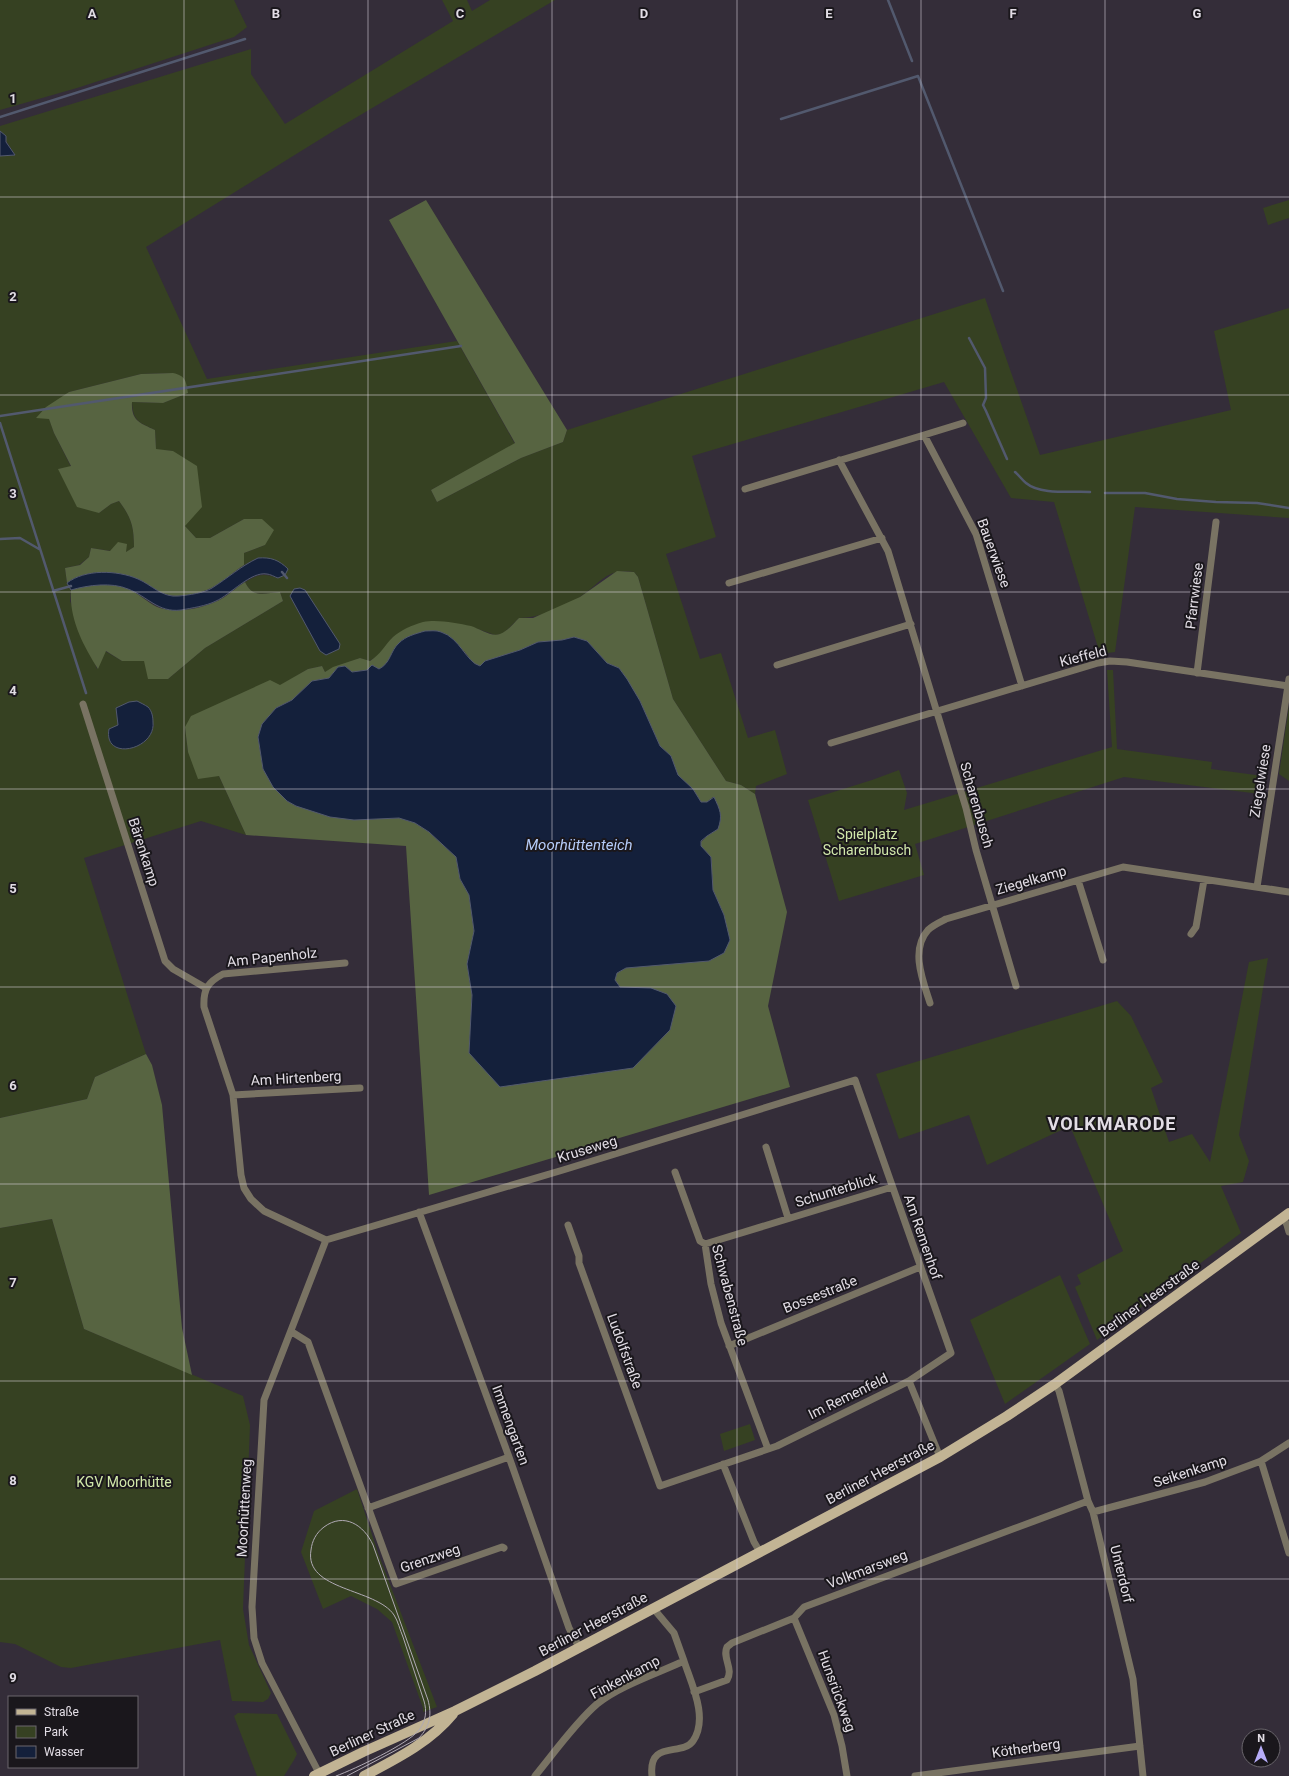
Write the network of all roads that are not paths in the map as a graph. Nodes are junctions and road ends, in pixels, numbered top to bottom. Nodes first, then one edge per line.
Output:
1 (963, 423) dead end
2 (924, 435) junction
3 (839, 460) junction
4 (745, 489) dead end
5 (1216, 522) dead end
6 (882, 538) junction
7 (729, 584) dead end
8 (911, 624) junction
9 (778, 665) dead end
10 (1197, 673) junction
11 (1289, 678) edge
12 (1022, 686) junction
13 (1288, 686) junction
14 (83, 704) dead end
15 (936, 712) junction
16 (831, 743) dead end
17 (1078, 880) junction
18 (1204, 880) junction
19 (1257, 887) junction
20 (1289, 892) edge
21 (992, 905) junction
22 (1191, 934) dead end
23 (1102, 960) dead end
24 (345, 963) dead end
25 (1016, 986) dead end
26 (206, 988) junction
27 (930, 1003) dead end
28 (855, 1080) joint
29 (360, 1088) dead end
30 (233, 1095) junction
31 (766, 1147) dead end
32 (675, 1172) dead end
33 (892, 1187) junction
34 (419, 1212) junction
35 (1286, 1215) edge
36 (788, 1218) junction
37 (568, 1225) dead end
38 (1289, 1232) edge
39 (326, 1240) junction
40 (705, 1244) junction
41 (920, 1267) junction
42 (292, 1332) junction
43 (730, 1346) junction
44 (909, 1381) junction
45 (1055, 1384) junction
46 (1289, 1443) edge
47 (768, 1449) junction
48 (509, 1457) junction
49 (940, 1457) junction
50 (1261, 1460) junction
51 (723, 1464) junction
52 (660, 1486) joint
53 (1088, 1501) junction
54 (368, 1508) junction
55 (1094, 1512) junction
56 (504, 1548) dead end
57 (760, 1552) junction
58 (1289, 1553) edge
59 (653, 1608) junction
60 (794, 1618) junction
61 (579, 1647) junction
62 (684, 1661) junction
63 (694, 1692) junction
64 (444, 1720) junction
65 (1140, 1746) junction
66 (317, 1775) edge
67 (364, 1776) edge
68 (535, 1776) edge
69 (652, 1776) edge
70 (847, 1776) edge
71 (915, 1776) edge
72 (1143, 1776) edge

1 - 2 street
2 - 3 street
2 - 12 street, Bauerwiese
3 - 4 street
3 - 6 street, Scharenbusch
5 - 10 street, Pfarrwiese
6 - 7 street
6 - 8 street, Scharenbusch
8 - 9 street
8 - 15 street, Scharenbusch
10 - 12 street, Kieffeld
10 - 13 street, Kieffeld
11 - 13 street, Ziegelwiese
12 - 15 street, Kieffeld
13 - 19 street, Ziegelwiese
14 - 26 street, Bärenkamp
15 - 16 street
15 - 21 street, Scharenbusch
17 - 18 street, Ziegelkamp
17 - 21 street, Ziegelkamp
17 - 23 street, Ziegelkamp
18 - 19 street, Ziegelkamp
18 - 22 street
19 - 20 street, Ziegelkamp
21 - 25 street, Ziegelkamp
21 - 27 street, Ziegelkamp
24 - 26 street, Am Papenholz
26 - 30 street
28 - 33 street, Am Remenhof
28 - 34 street, Kruseweg
29 - 30 street, Am Hirtenberg
30 - 39 street
31 - 36 street, Schunterblick
32 - 40 street, Schwabenstraße
33 - 36 street, Schunterblick
33 - 41 street, Am Remenhof
34 - 39 street, Kruseweg
34 - 48 street, Immengarten
35 - 38 street
35 - 45 main road, Berliner Heerstraße
36 - 40 street, Schunterblick
37 - 52 street, Ludolfstraße
39 - 42 street, Moorhüttenweg
40 - 43 street, Schwabenstraße
41 - 43 street, Bossestraße
41 - 44 street, Am Remenhof
42 - 54 street, Grenzweg
42 - 66 street, Moorhüttenweg
43 - 47 street, Schwabenstraße
44 - 47 street, Im Remenfeld
44 - 49 street, Im Remenfeld
45 - 49 main road, Berliner Heerstraße
45 - 53 street, Unterdorf
46 - 50 street, Seikenkamp
47 - 51 street, Im Remenfeld
48 - 54 street
48 - 61 street, Immengarten
49 - 57 main road, Berliner Heerstraße
50 - 55 street, Seikenkamp
50 - 58 street
51 - 52 street, Im Remenfeld
51 - 57 street
53 - 55 street, Unterdorf
53 - 60 street, Volkmarsweg
54 - 56 street, Grenzweg
55 - 65 street, Unterdorf
57 - 59 main road, Berliner Heerstraße
59 - 61 main road, Berliner Heerstraße
59 - 62 street
60 - 63 street, Volkmarsweg
60 - 70 street, Hunsrückweg
61 - 64 main road, Berliner Heerstraße
62 - 63 street
62 - 68 street, Finkenkamp
63 - 69 street
64 - 66 main road, Berliner Straße
64 - 67 main road, Berliner Straße
65 - 71 street, Kötherberg
65 - 72 street, Unterdorf

